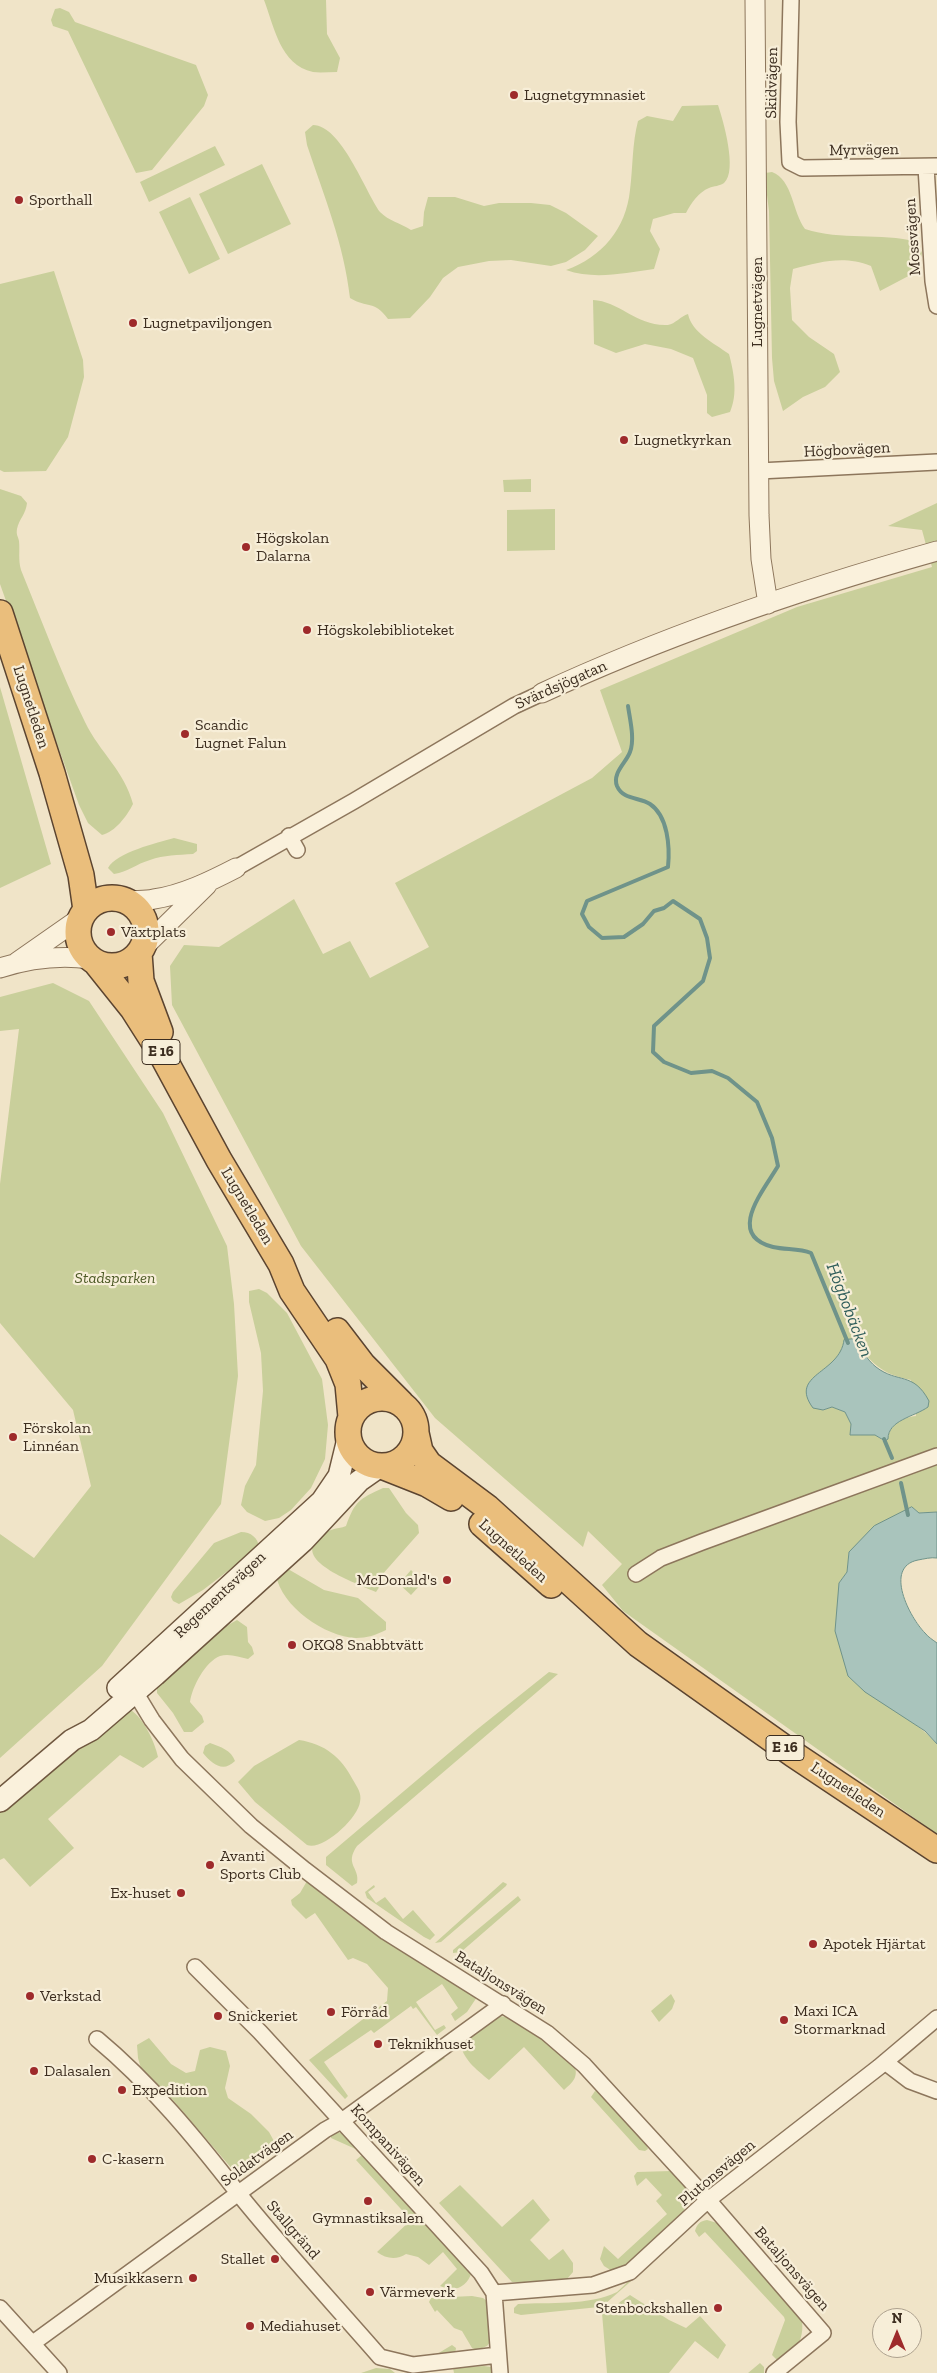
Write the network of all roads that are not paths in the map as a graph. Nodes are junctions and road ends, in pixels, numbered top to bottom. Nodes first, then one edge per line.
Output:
1 (755, 0) edge
2 (791, 0) edge
3 (793, 165) joint
4 (932, 167) edge
5 (937, 306) edge
6 (937, 462) edge
7 (759, 471) junction
8 (937, 551) edge
9 (768, 604) junction
10 (0, 613) edge
11 (542, 693) joint
12 (52, 773) junction
13 (289, 836) junction
14 (296, 850) dead end
15 (236, 868) joint
16 (212, 880) junction
17 (123, 900) junction
18 (83, 914) junction
19 (141, 950) junction
20 (94, 961) junction
21 (7, 966) edge
22 (213, 1148) junction
23 (281, 1264) junction
24 (401, 1403) junction
25 (350, 1428) junction
26 (416, 1433) junction
27 (937, 1456) edge
28 (381, 1467) junction
29 (297, 1535) junction
30 (636, 1574) dead end
31 (638, 1644) junction
32 (131, 1687) junction
33 (0, 1801) edge
34 (936, 1850) edge
35 (195, 1967) dead end
36 (503, 2004) junction
37 (937, 2018) edge
38 (97, 2039) dead end
39 (885, 2062) junction
40 (937, 2090) edge
41 (343, 2120) junction
42 (239, 2193) junction
43 (708, 2200) junction
44 (494, 2293) junction
45 (0, 2308) edge
46 (33, 2342) junction
47 (498, 2355) junction
48 (59, 2373) edge
49 (500, 2373) edge
50 (774, 2373) edge

1 - 7 street, Lugnetvägen
2 - 3 street, Skidvägen
3 - 4 street, Myrvägen
4 - 5 street, Mossvägen
6 - 7 street, Högbovägen
7 - 9 street, Lugnetvägen
8 - 9 street, Svärdsjögatan
9 - 11 street, Svärdsjögatan
10 - 12 highway, Lugnetleden / E 16
11 - 13 street, Svärdsjögatan
12 - 17 highway, Lugnetleden / E 16
12 - 18 highway, Lugnetleden / E 16
13 - 14 street
13 - 15 street, Svärdsjögatan
15 - 16 street, Svärdsjögatan
16 - 17 street, Svärdsjögatan
16 - 19 street, Svärdsjögatan
17 - 18 highway
17 - 19 highway, E 16
18 - 20 highway, E 16
18 - 21 street
19 - 20 highway
19 - 22 highway, Lugnetleden / E 16
20 - 21 street
20 - 22 highway, Lugnetleden / E 16
22 - 23 highway, Lugnetleden / E 16
23 - 24 highway, Lugnetleden / E 16
23 - 25 highway, Lugnetleden / E 16
24 - 25 highway
24 - 26 highway, E 16
25 - 28 highway, E 16
25 - 29 main road, Regementsvägen
26 - 28 highway
26 - 31 highway, Lugnetleden / E 16
27 - 30 street
28 - 29 main road, Regementsvägen
28 - 31 highway, Lugnetleden / E 16
29 - 32 main road, Regementsvägen
31 - 34 highway, Lugnetleden / E 16
32 - 33 main road, Regementsvägen
32 - 36 street, Bataljonsvägen
35 - 41 street, Kompanivägen
36 - 41 street, Soldatvägen
36 - 43 street, Bataljonsvägen
37 - 39 street, Plutonsvägen
38 - 42 street, Stallgränd
39 - 40 street
39 - 43 street, Plutonsvägen
41 - 42 street, Soldatvägen
41 - 44 street, Kompanivägen
42 - 46 street, Soldatvägen
42 - 47 street, Stallgränd
43 - 44 street, Plutonsvägen
43 - 50 street, Bataljonsvägen
44 - 47 street, Kompanivägen
45 - 46 street
46 - 48 street
47 - 49 street, Kompanivägen

